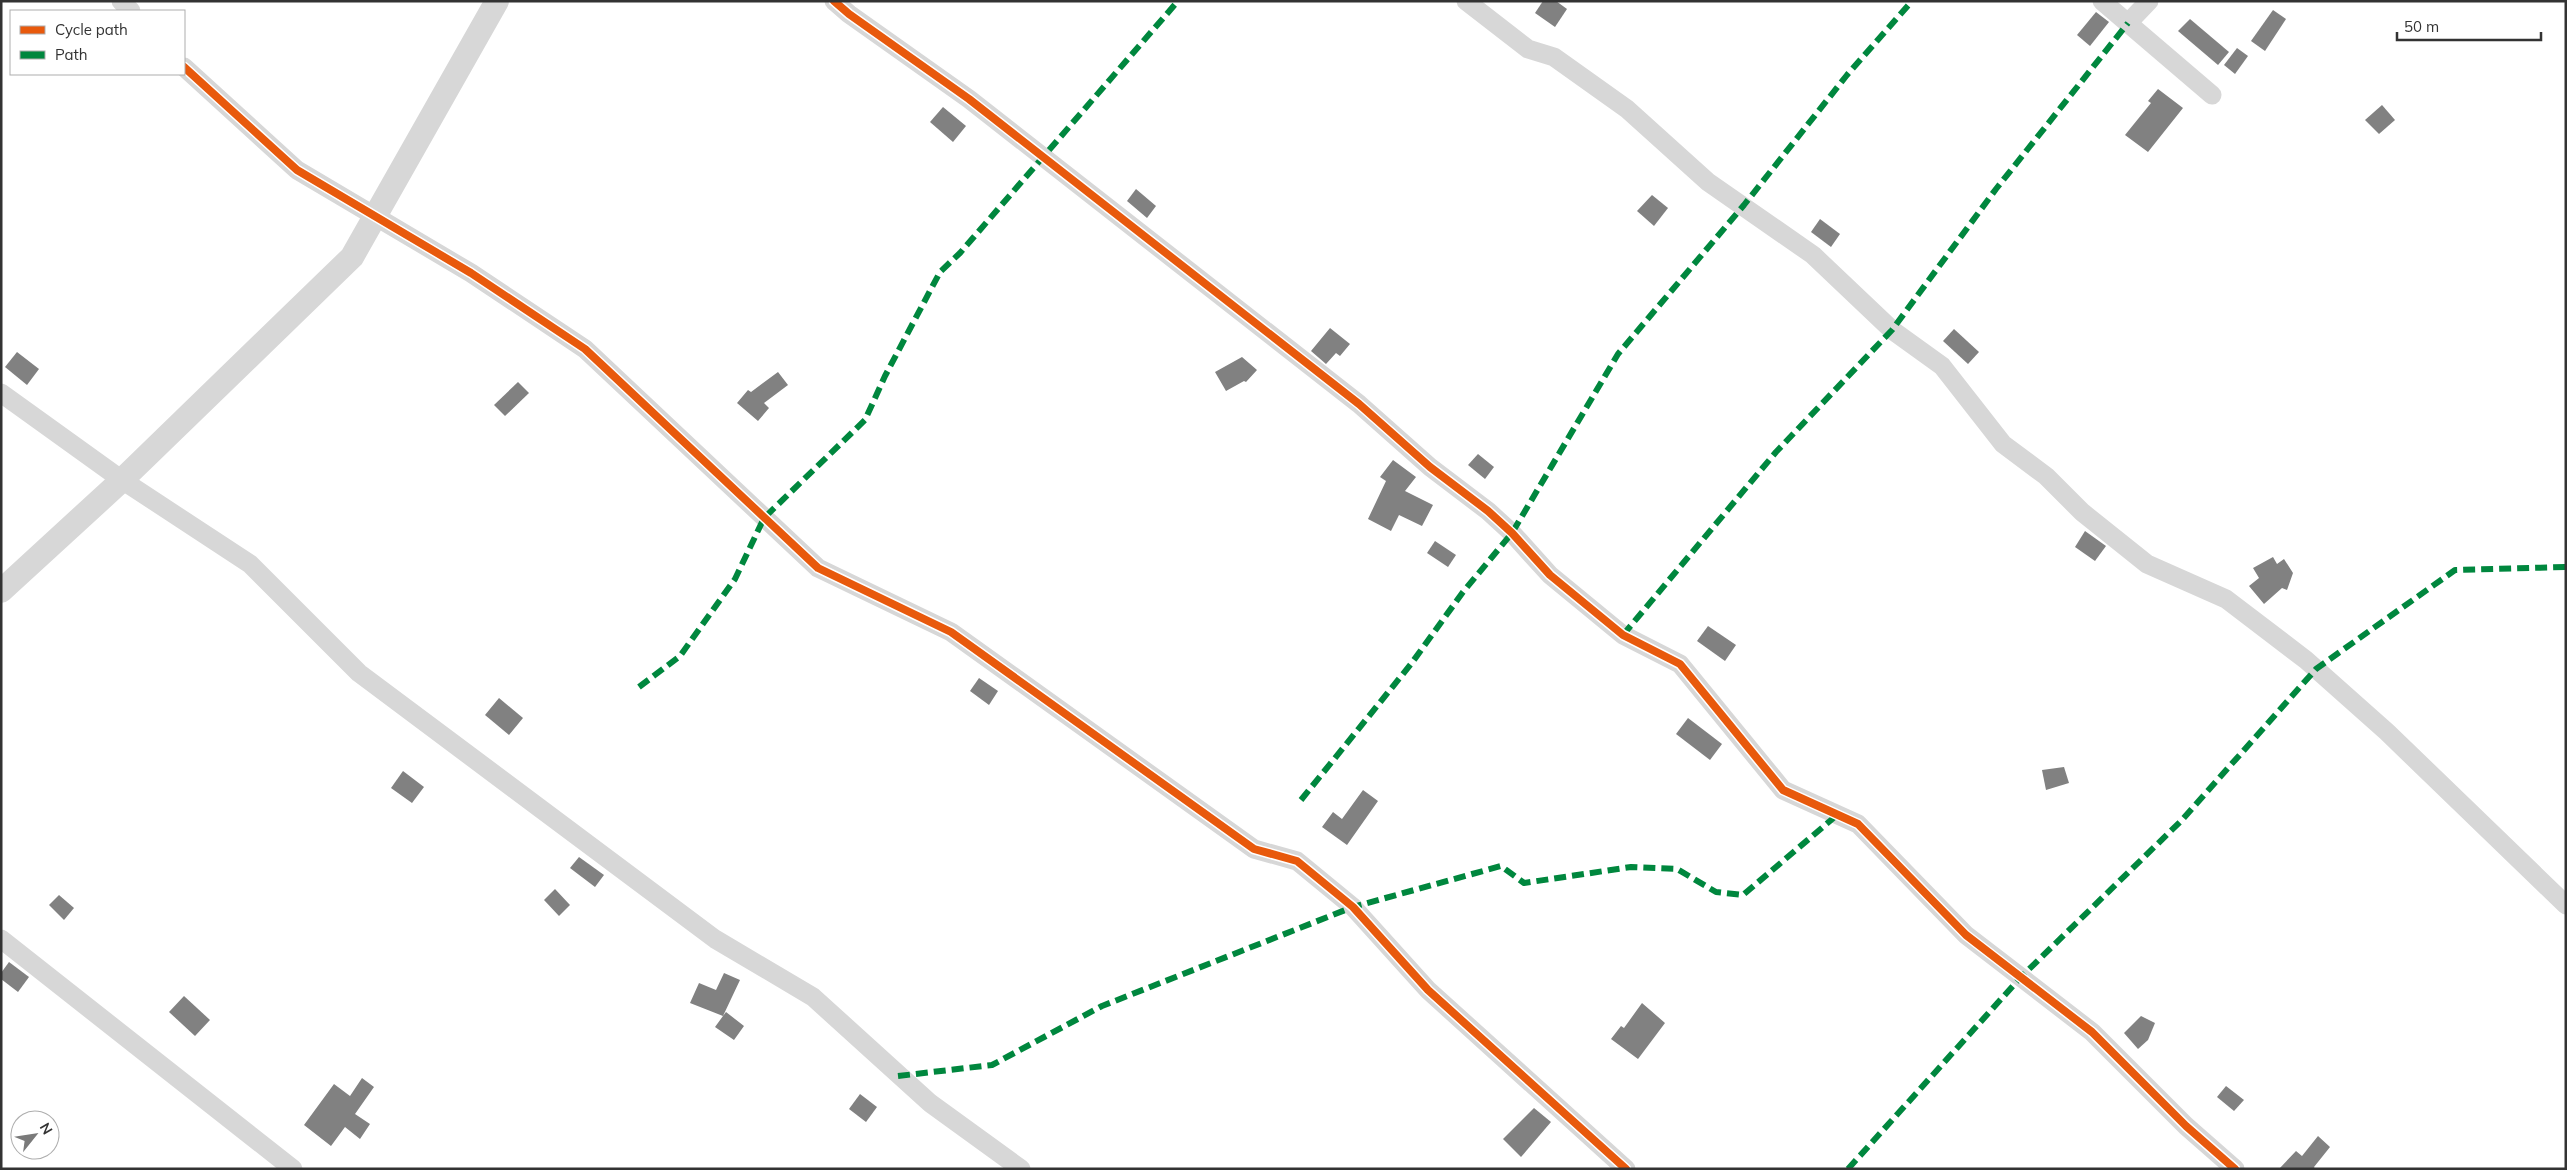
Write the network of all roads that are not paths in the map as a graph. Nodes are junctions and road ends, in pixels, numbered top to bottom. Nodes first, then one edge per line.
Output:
1 (121, 1) edge
2 (497, 1) edge
3 (834, 1) edge
4 (1466, 1) edge
5 (2102, 1) edge
6 (2149, 1) edge
7 (130, 10) edge
8 (2128, 23) junction
9 (185, 67) edge
10 (2212, 95) dead end
11 (375, 216) junction
12 (1, 393) edge
13 (122, 480) junction
14 (1, 591) edge
15 (2566, 905) edge
16 (1, 939) edge
17 (293, 1169) edge
18 (1022, 1169) edge
19 (1626, 1169) edge
20 (2234, 1169) edge

1 - 7 street
2 - 11 street
3 - 20 street
4 - 15 street
5 - 8 street
6 - 8 street
8 - 10 street
9 - 11 street
11 - 13 street
11 - 19 street
12 - 13 street
13 - 14 street
13 - 18 street
16 - 17 street

